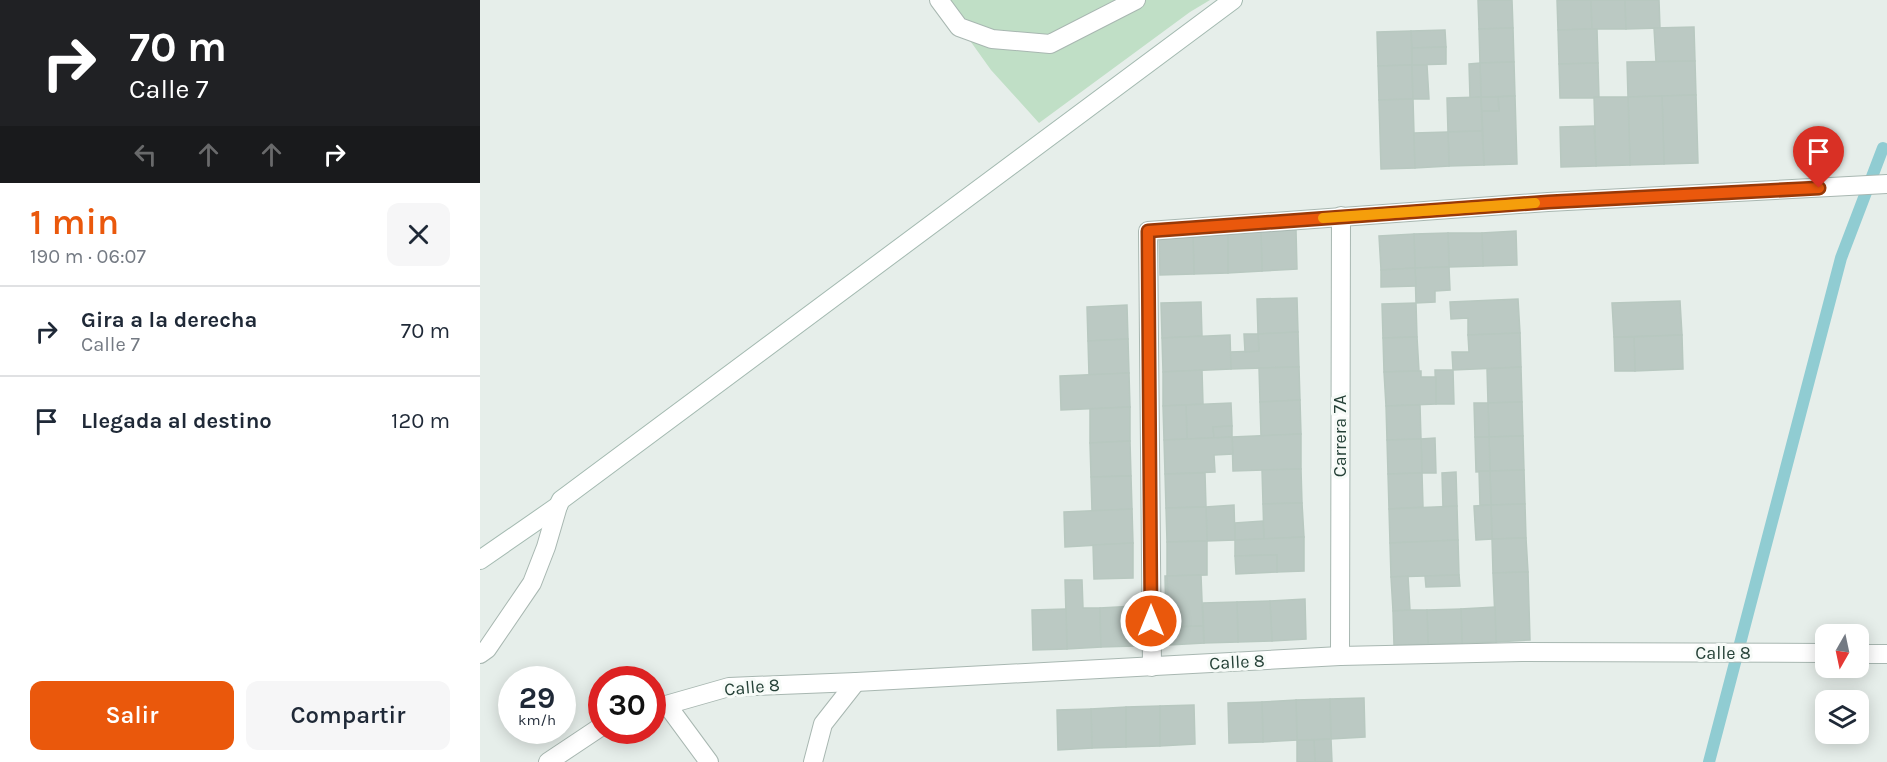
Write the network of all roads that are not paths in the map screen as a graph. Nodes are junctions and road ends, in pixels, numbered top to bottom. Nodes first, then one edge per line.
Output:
1 (939, 0) edge
2 (1136, 0) edge
3 (1233, 0) edge
4 (1887, 184) edge
5 (1341, 216) junction
6 (558, 506) junction
7 (481, 558) edge
8 (480, 654) edge
9 (1815, 654) edge
10 (1869, 654) edge
11 (1887, 654) edge
12 (1340, 656) junction
13 (1152, 667) junction
14 (856, 682) junction
15 (666, 705) edge
16 (666, 714) edge
17 (588, 735) edge
18 (548, 762) edge
19 (709, 762) edge
20 (813, 762) edge

1 - 2 street
3 - 6 street
4 - 5 street
5 - 12 street, Carrera 7A
5 - 13 street
6 - 7 street
6 - 8 street
9 - 12 street, Calle 8
10 - 11 street
12 - 13 street, Calle 8
13 - 14 street, Calle 8
14 - 15 street, Calle 8
14 - 20 street
16 - 19 street
17 - 18 street

